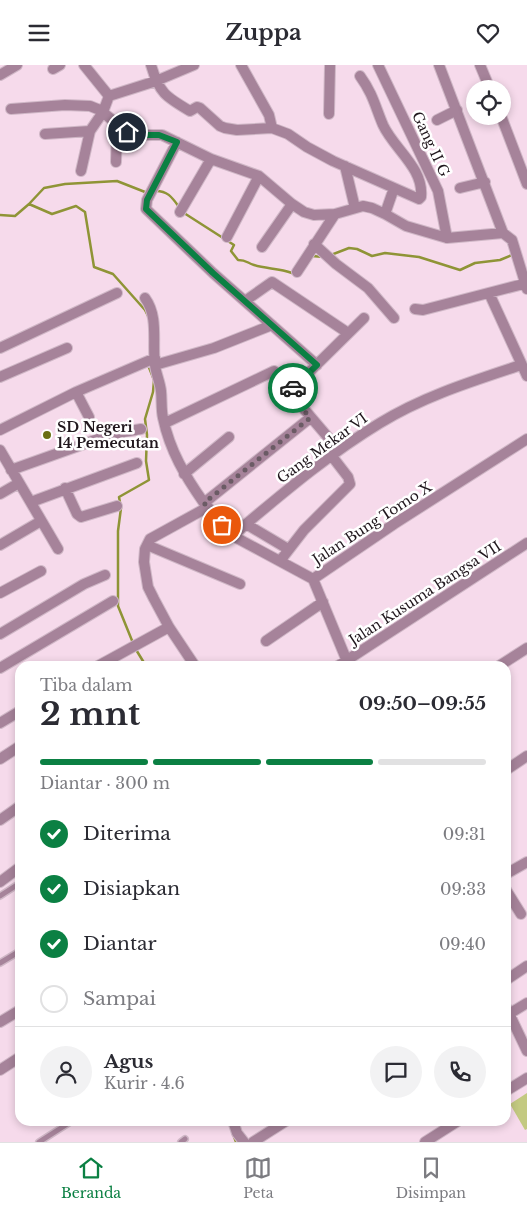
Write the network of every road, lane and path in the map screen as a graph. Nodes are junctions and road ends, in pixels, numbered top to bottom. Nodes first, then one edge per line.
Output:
1 (18, 65) edge
2 (84, 65) edge
3 (151, 65) edge
4 (194, 65) edge
5 (241, 65) edge
6 (330, 65) edge
7 (378, 65) edge
8 (439, 65) edge
9 (480, 65) edge
10 (0, 75) edge
11 (360, 76) dead end
12 (486, 80) edge
13 (156, 81) junction
14 (109, 96) junction
15 (11, 109) dead end
16 (457, 110) junction
17 (103, 113) junction
18 (329, 114) dead end
19 (436, 120) dead end
20 (117, 125) junction
21 (504, 125) edge
22 (272, 128) junction
23 (90, 131) junction
24 (45, 134) dead end
25 (177, 142) junction
26 (211, 159) junction
27 (116, 162) dead end
28 (345, 166) junction
29 (81, 171) dead end
30 (259, 176) junction
31 (484, 182) junction
32 (527, 184) edge
33 (394, 188) junction
34 (460, 188) dead end
35 (292, 204) junction
36 (355, 208) junction
37 (180, 212) dead end
38 (385, 214) junction
39 (334, 215) junction
40 (503, 233) junction
41 (227, 237) dead end
42 (447, 238) junction
43 (314, 244) junction
44 (262, 247) dead end
45 (297, 272) dead end
46 (526, 285) edge
47 (117, 293) dead end
48 (489, 293) junction
49 (145, 298) dead end
50 (245, 301) junction
51 (415, 309) dead end
52 (364, 318) dead end
53 (394, 318) dead end
54 (272, 325) junction
55 (348, 333) junction
56 (0, 347) edge
57 (67, 348) dead end
58 (151, 361) junction
59 (317, 365) junction
60 (521, 365) junction
61 (274, 371) dead end
62 (527, 376) edge
63 (0, 377) edge
64 (76, 392) junction
65 (90, 417) dead end
66 (310, 418) junction
67 (165, 423) junction
68 (141, 429) dead end
69 (0, 430) edge
70 (229, 437) dead end
71 (527, 439) edge
72 (0, 450) edge
73 (335, 452) junction
74 (137, 463) dead end
75 (11, 470) junction
76 (184, 474) junction
77 (19, 483) junction
78 (66, 488) junction
79 (0, 494) edge
80 (30, 502) junction
81 (206, 505) junction
82 (117, 506) dead end
83 (42, 521) junction
84 (246, 524) junction
85 (233, 536) junction
86 (527, 543) edge
87 (0, 545) edge
88 (147, 545) junction
89 (58, 549) dead end
90 (288, 549) junction
91 (280, 561) junction
92 (41, 571) dead end
93 (105, 575) dead end
94 (313, 579) junction
95 (240, 584) dead end
96 (0, 593) edge
97 (113, 601) dead end
98 (323, 602) junction
99 (169, 627) junction
100 (0, 635) edge
101 (266, 641) dead end
102 (527, 648) edge
103 (107, 661) edge
104 (192, 661) edge
105 (344, 661) edge
106 (350, 661) edge
107 (507, 661) edge
108 (0, 668) edge
109 (15, 714) edge
110 (0, 723) edge
111 (15, 749) edge
112 (527, 756) edge
113 (0, 759) edge
114 (511, 767) edge
115 (15, 810) edge
116 (0, 820) edge
117 (527, 862) edge
118 (15, 870) edge
119 (511, 871) edge
120 (0, 881) edge
121 (15, 886) edge
122 (0, 895) edge
123 (511, 898) edge
124 (521, 914) dead end
125 (15, 954) edge
126 (0, 963) edge
127 (527, 966) edge
128 (511, 977) edge
129 (527, 1003) edge
130 (511, 1009) edge
131 (15, 1013) edge
132 (511, 1016) edge
133 (0, 1022) edge
134 (527, 1051) edge
135 (15, 1060) edge
136 (0, 1070) edge
137 (527, 1078) edge
138 (511, 1088) edge
139 (64, 1126) edge
140 (235, 1126) edge
141 (278, 1126) edge
142 (450, 1126) edge
143 (38, 1142) edge
144 (244, 1142) edge
145 (253, 1142) edge
146 (425, 1142) edge

1 - 10 street
2 - 14 street
3 - 13 street
4 - 13 street
5 - 22 street
6 - 18 street
7 - 42 street, Gang II G
8 - 16 street
9 - 12 street
11 - 33 street
13 - 14 street
13 - 22 street
14 - 17 street
15 - 17 street
16 - 19 street
16 - 31 street
17 - 20 street
17 - 23 street
20 - 25 street
20 - 27 street
21 - 32 street
22 - 28 street
23 - 24 street
23 - 29 street
25 - 26 street
25 - 50 street
26 - 30 street
26 - 37 street
28 - 33 street
28 - 36 street
30 - 35 street
30 - 41 street
31 - 34 street
31 - 40 street
33 - 38 street
35 - 39 street
35 - 44 street
36 - 38 street
36 - 39 street
38 - 42 street
39 - 43 street
40 - 42 street
40 - 46 street
43 - 45 street
43 - 53 street
46 - 48 street
47 - 56 street
48 - 51 street
48 - 60 street
49 - 58 street
50 - 54 street
50 - 55 street
52 - 55 street
54 - 58 street
54 - 59 street
55 - 59 street
57 - 63 street
58 - 64 street
58 - 67 street
59 - 66 street
60 - 62 street
60 - 73 street, Gang Mekar VI
61 - 67 street
64 - 65 street
64 - 69 street
66 - 73 street
66 - 81 street
67 - 76 street
68 - 75 street
70 - 76 street
71 - 94 street, Jalan Bung Tomo X
72 - 75 street
73 - 84 street, Gang Mekar VI
73 - 90 street
74 - 78 street
75 - 77 street
76 - 81 street
77 - 79 street
77 - 80 street
78 - 80 street
78 - 82 street
80 - 83 street
81 - 85 street
81 - 88 street
83 - 87 street
83 - 89 street
84 - 85 street, Gang Mekar VI
84 - 90 street
85 - 91 street
86 - 106 street, Jalan Kusuma Bangsa VII
88 - 95 street
88 - 99 street
90 - 91 street
91 - 94 street
92 - 96 street
93 - 100 street
94 - 98 street, Jalan Bung Tomo X
97 - 108 street
98 - 101 street
98 - 105 street, Jalan Bung Tomo X
99 - 103 street
99 - 104 street
102 - 107 street
109 - 110 street
111 - 113 street
112 - 114 street
115 - 116 street
117 - 119 street
118 - 120 street
121 - 122 lane
123 - 124 street
125 - 126 lane
127 - 128 street
129 - 130 street
131 - 133 street
132 - 134 street
135 - 136 street
137 - 138 street
139 - 143 lane
140 - 144 street
141 - 145 street
142 - 146 street

